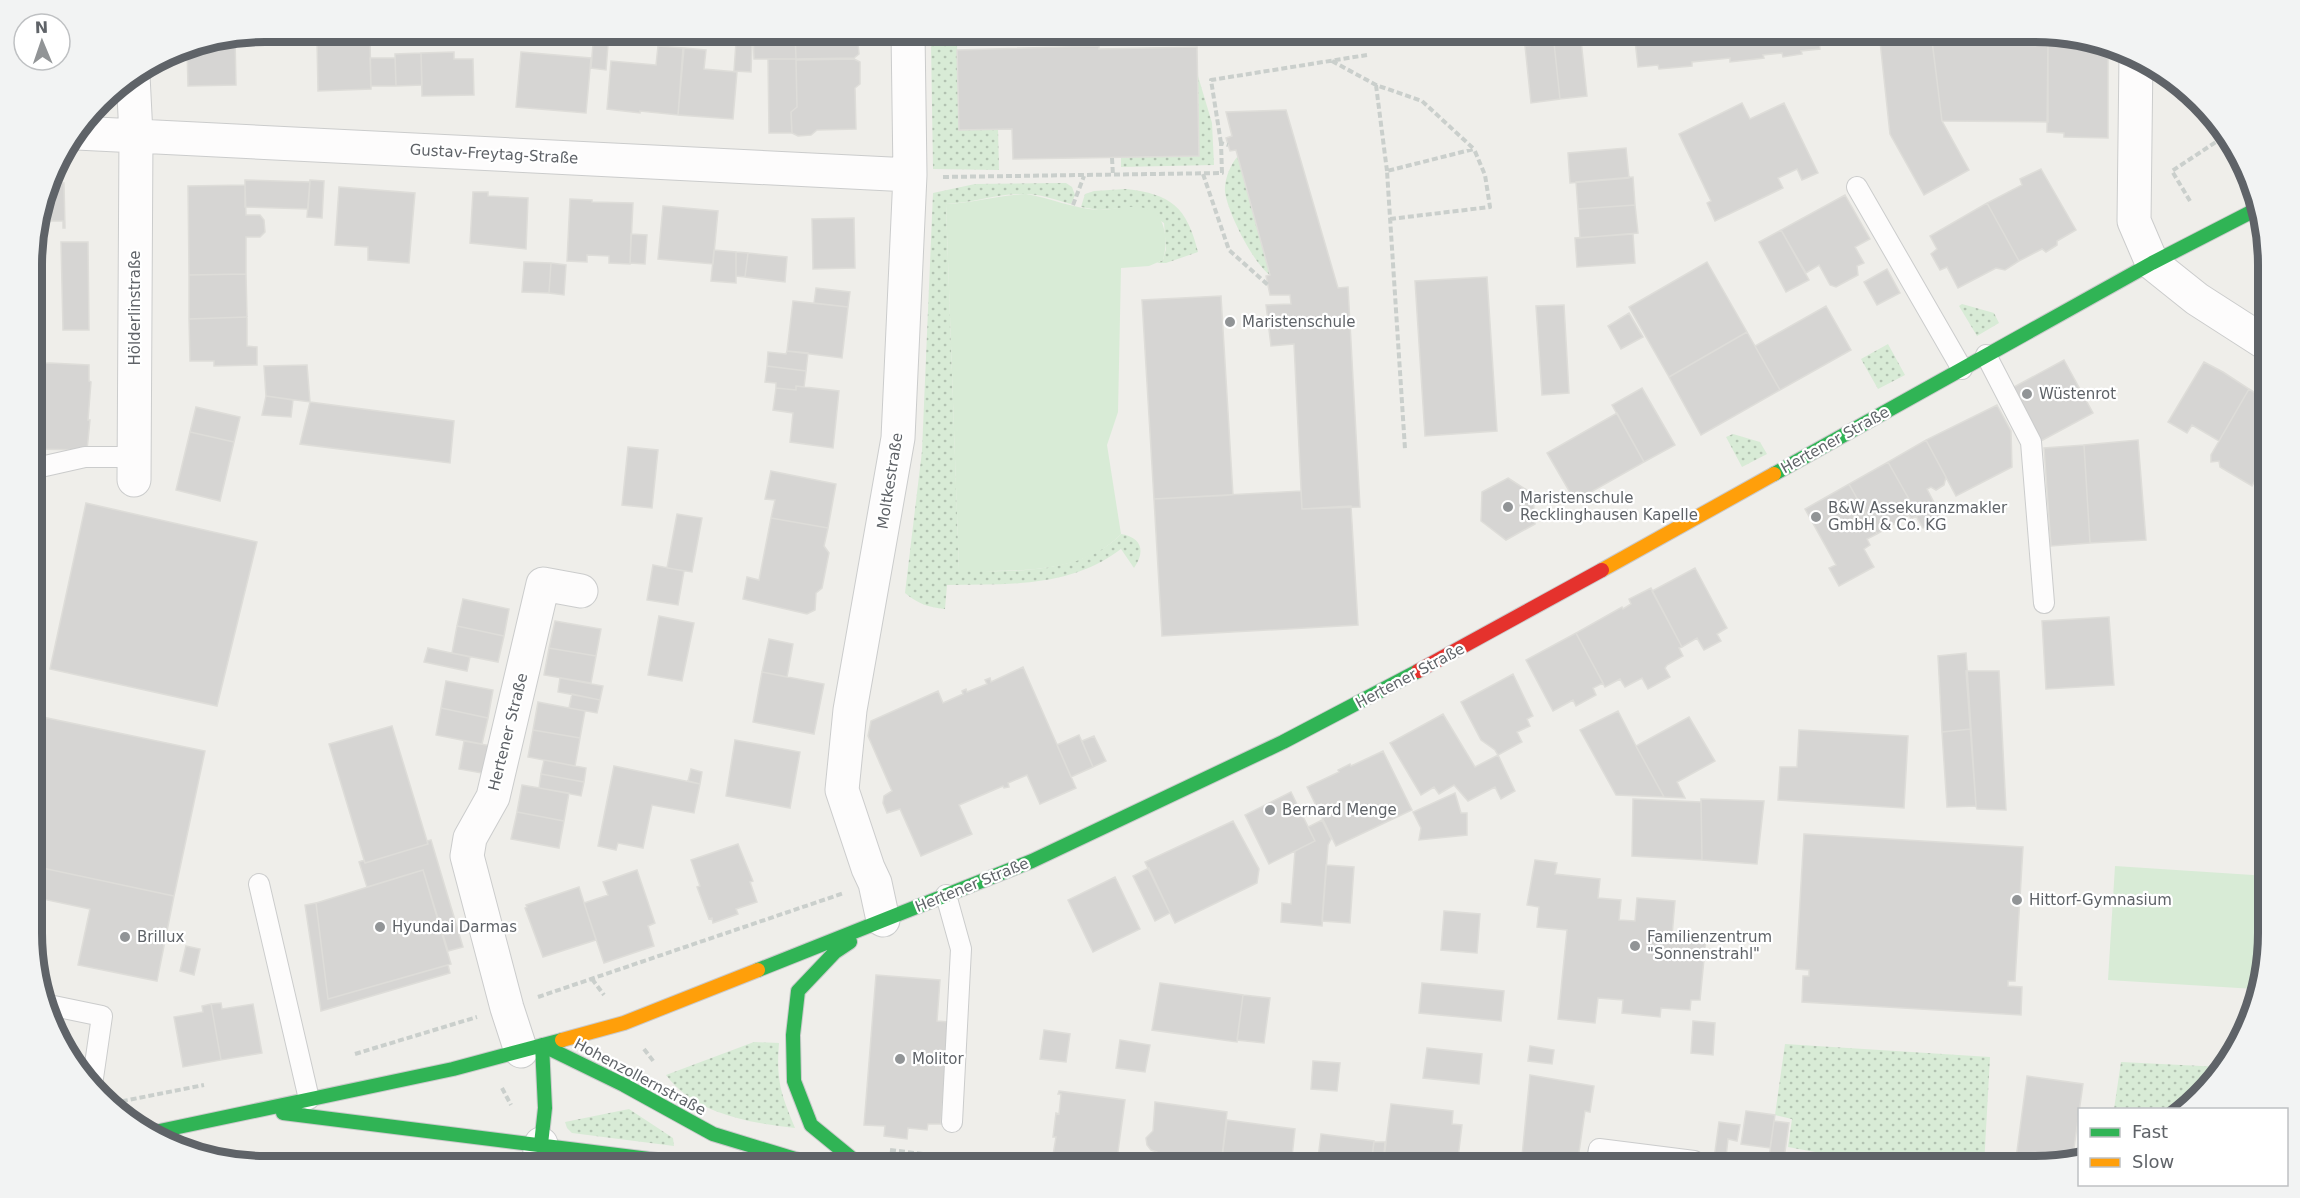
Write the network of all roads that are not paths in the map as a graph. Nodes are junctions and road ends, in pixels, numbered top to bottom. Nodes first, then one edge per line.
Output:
1 (908, 42) edge
2 (2136, 66) edge
3 (134, 84) edge
4 (85, 133) edge
5 (136, 135) junction
6 (910, 175) junction
7 (1857, 187) dead end
8 (2251, 212) edge
9 (2152, 263) junction
10 (2258, 338) edge
11 (1986, 356) junction
12 (1962, 369) junction
13 (42, 466) edge
14 (134, 469) joint
15 (581, 591) dead end
16 (2044, 603) dead end
17 (260, 884) dead end
18 (946, 895) junction
19 (883, 920) junction
20 (54, 1006) edge
21 (532, 1048) junction
22 (93, 1076) edge
23 (309, 1099) junction
24 (264, 1110) junction
25 (952, 1122) dead end
26 (162, 1131) edge
27 (539, 1155) edge
28 (554, 1156) edge
29 (785, 1156) edge
30 (849, 1156) edge
31 (1598, 1156) edge
32 (1654, 1156) edge

1 - 6 street, Moltkestraße
2 - 9 street
3 - 5 street, Hölderlinstraße
4 - 5 street, Gustav-Freytag-Straße
5 - 6 street, Gustav-Freytag-Straße
5 - 14 street, Hölderlinstraße
6 - 19 street, Moltkestraße
7 - 12 lane
8 - 9 main road, Hertener Straße
9 - 10 street
9 - 11 main road, Hertener Straße
11 - 12 main road, Hertener Straße
11 - 16 lane
12 - 18 main road, Hertener Straße
13 - 14 lane
15 - 21 street, Hertener Straße
17 - 23 lane
18 - 19 main road, Hertener Straße
18 - 25 lane
19 - 21 main road, Hertener Straße
19 - 30 main road
20 - 22 lane
21 - 23 main road, Hertener Straße
21 - 27 main road
21 - 29 main road, Hohenzollernstraße
23 - 24 main road, Hertener Straße
24 - 26 main road, Hertener Straße
24 - 27 main road
27 - 28 main road
31 - 32 lane

